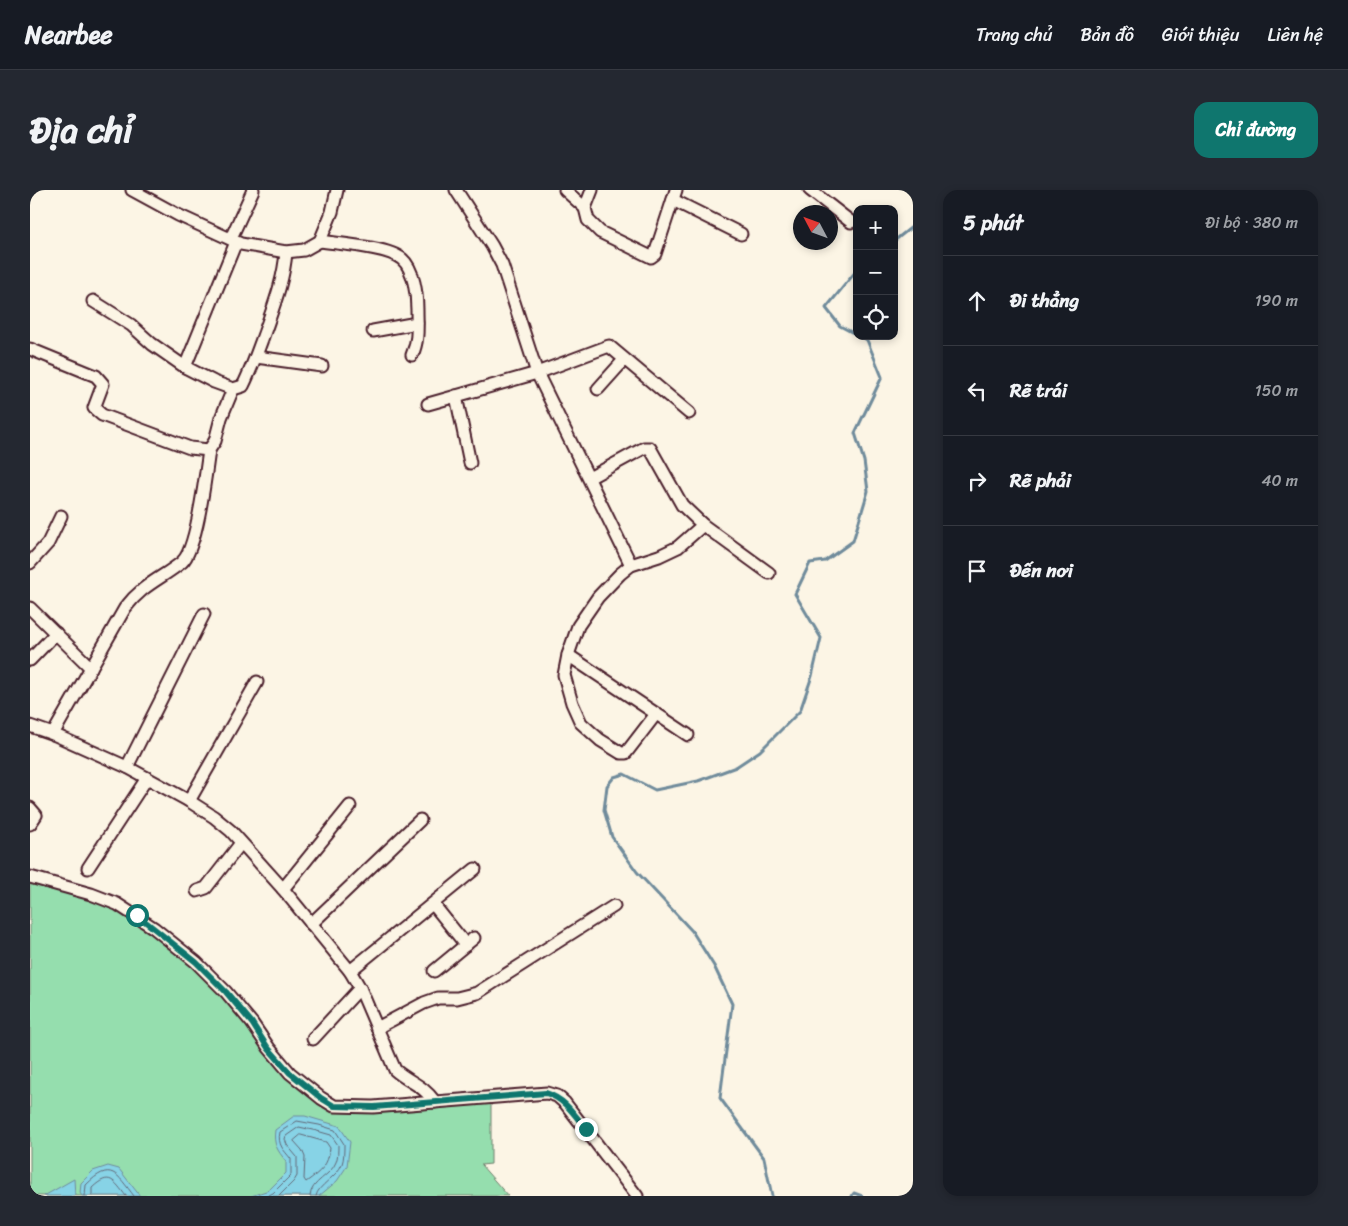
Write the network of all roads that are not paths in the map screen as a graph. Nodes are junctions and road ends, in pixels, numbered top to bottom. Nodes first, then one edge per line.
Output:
1 (132, 190) edge
2 (253, 190) edge
3 (337, 190) edge
4 (456, 190) edge
5 (565, 190) edge
6 (592, 190) edge
7 (810, 190) edge
8 (675, 195) edge
9 (585, 208) junction
10 (851, 222) dead end
11 (741, 234) dead end
12 (233, 240) junction
13 (320, 240) junction
14 (286, 252) junction
15 (93, 301) dead end
16 (417, 324) junction
17 (373, 331) dead end
18 (30, 349) edge
19 (412, 355) dead end
20 (256, 358) junction
21 (624, 360) junction
22 (322, 366) dead end
23 (185, 367) junction
24 (537, 373) junction
25 (598, 389) dead end
26 (232, 390) junction
27 (456, 396) junction
28 (428, 404) dead end
29 (689, 413) dead end
30 (210, 450) junction
31 (470, 463) dead end
32 (589, 478) junction
33 (61, 516) dead end
34 (702, 525) junction
35 (30, 563) edge
36 (631, 565) junction
37 (769, 573) dead end
38 (30, 608) edge
39 (204, 614) dead end
40 (56, 633) junction
41 (568, 655) junction
42 (30, 660) edge
43 (91, 668) junction
44 (257, 682) dead end
45 (656, 714) junction
46 (30, 727) edge
47 (53, 734) junction
48 (688, 735) dead end
49 (127, 766) junction
50 (147, 778) junction
51 (189, 800) junction
52 (350, 806) dead end
53 (30, 808) edge
54 (420, 820) dead end
55 (30, 824) edge
56 (241, 843) junction
57 (88, 868) dead end
58 (475, 869) dead end
59 (30, 877) edge
60 (283, 889) junction
61 (198, 891) dead end
62 (433, 904) junction
63 (614, 906) dead end
64 (312, 924) junction
65 (350, 971) junction
66 (434, 971) dead end
67 (360, 988) junction
68 (377, 1028) junction
69 (314, 1039) dead end
70 (435, 1102) junction
71 (637, 1196) edge

1 - 12 street
2 - 12 street
3 - 13 street
4 - 24 street
5 - 9 street
6 - 9 street
7 - 10 street
8 - 9 street
8 - 11 street
12 - 14 street
12 - 23 street
13 - 14 street
13 - 16 street
14 - 20 street
15 - 23 street
16 - 17 street
16 - 19 street
18 - 30 street
20 - 22 street
20 - 26 street
21 - 24 street
21 - 25 street
21 - 29 street
23 - 26 street
24 - 27 street
24 - 32 street
26 - 30 street
27 - 28 street
27 - 31 street
30 - 43 street
32 - 34 street
32 - 36 street
33 - 35 street
34 - 36 street
34 - 37 street
36 - 41 street
38 - 40 street
39 - 49 street
40 - 42 street
40 - 43 street
41 - 45 street
41 - 45 street
43 - 47 street
44 - 51 street
45 - 48 street
46 - 47 street
47 - 49 street
49 - 50 street
50 - 51 street
50 - 57 street
51 - 56 street
52 - 60 street
53 - 55 street
54 - 64 street
56 - 60 street
56 - 61 street
58 - 62 street
59 - 70 street
60 - 64 street
62 - 65 street
62 - 66 street
63 - 68 street
64 - 65 street
65 - 67 street
67 - 68 street
67 - 69 street
68 - 70 street
70 - 71 street

